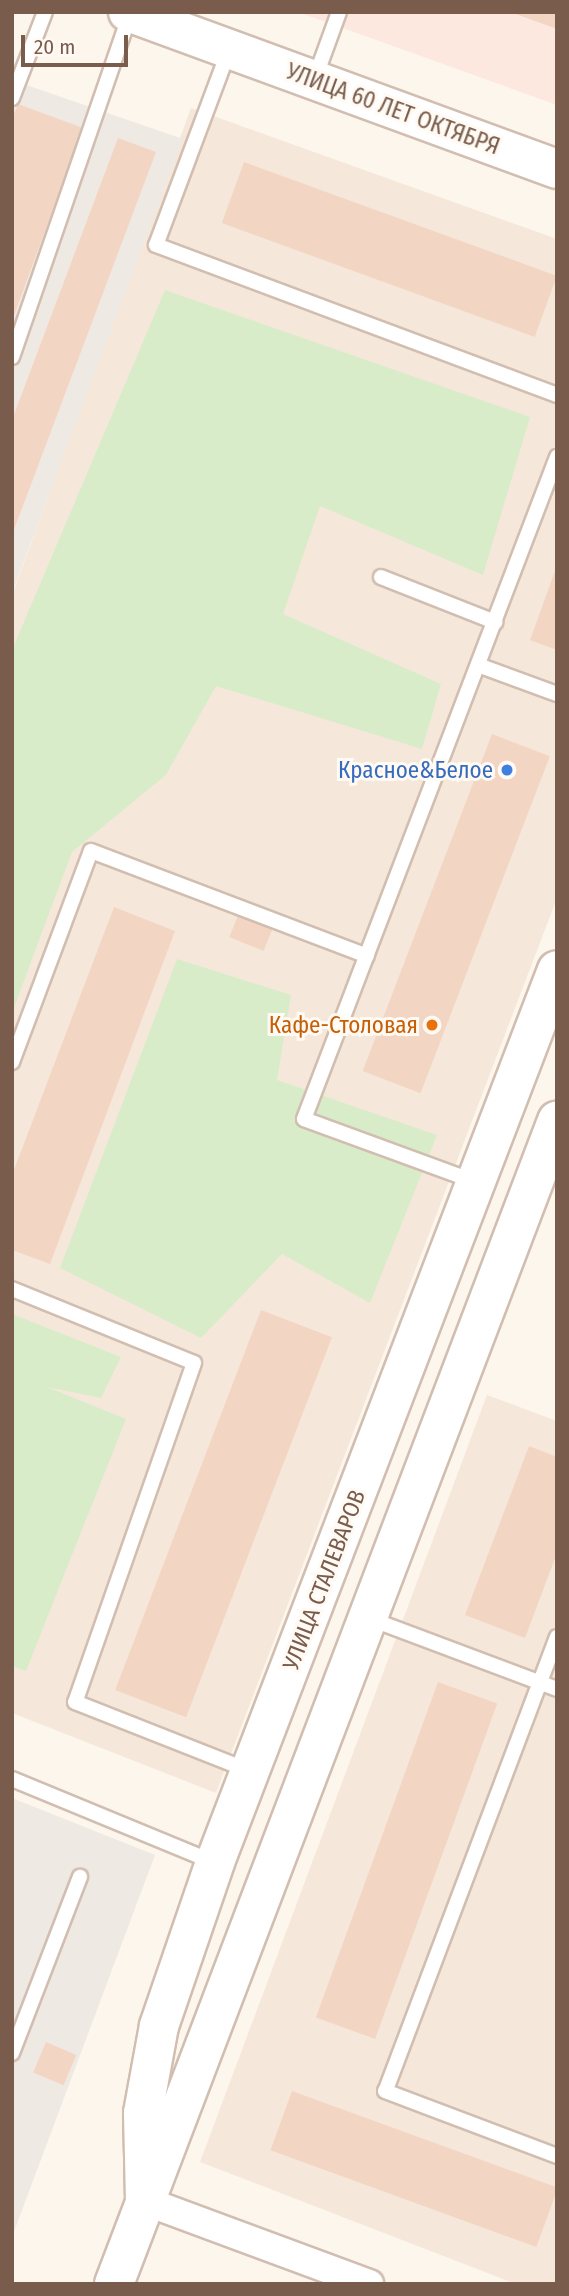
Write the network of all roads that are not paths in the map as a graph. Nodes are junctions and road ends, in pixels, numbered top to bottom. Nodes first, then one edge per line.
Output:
1 (44, 12) edge
2 (339, 12) edge
3 (130, 13) edge
4 (229, 48) junction
5 (314, 79) junction
6 (12, 98) edge
7 (557, 169) edge
8 (12, 357) edge
9 (557, 395) edge
10 (557, 457) edge
11 (381, 577) dead end
12 (495, 622) junction
13 (478, 664) junction
14 (557, 694) edge
15 (367, 956) junction
16 (557, 970) edge
17 (12, 1062) edge
18 (555, 1128) edge
19 (478, 1182) junction
20 (12, 1289) edge
21 (368, 1618) junction
22 (557, 1637) edge
23 (540, 1683) junction
24 (557, 1689) edge
25 (250, 1771) junction
26 (12, 1779) edge
27 (215, 1862) junction
28 (80, 1877) dead end
29 (12, 2053) edge
30 (557, 2156) edge
31 (145, 2201) junction
32 (114, 2284) edge
33 (369, 2284) edge

1 - 6 lane
2 - 5 lane
3 - 4 street, УЛИЦА 60 ЛЕТ ОКТЯБРЯ
3 - 8 lane
4 - 5 street, УЛИЦА 60 ЛЕТ ОКТЯБРЯ
4 - 9 lane
5 - 7 street, УЛИЦА 60 ЛЕТ ОКТЯБРЯ
10 - 12 lane
11 - 12 lane
12 - 13 lane
13 - 14 lane
13 - 15 lane
15 - 17 lane
15 - 19 lane
16 - 19 street, УЛИЦА СТАЛЕВАРОВ
18 - 21 street, УЛИЦА СТАЛЕВАРОВ
19 - 25 street, УЛИЦА СТАЛЕВАРОВ
20 - 25 lane
21 - 23 lane
21 - 31 street, УЛИЦА СТАЛЕВАРОВ
22 - 23 lane
23 - 24 lane
23 - 30 lane
25 - 27 street, УЛИЦА СТАЛЕВАРОВ
26 - 27 lane
27 - 31 street, УЛИЦА СТАЛЕВАРОВ
28 - 29 lane
31 - 32 street, УЛИЦА СТАЛЕВАРОВ
31 - 33 street

